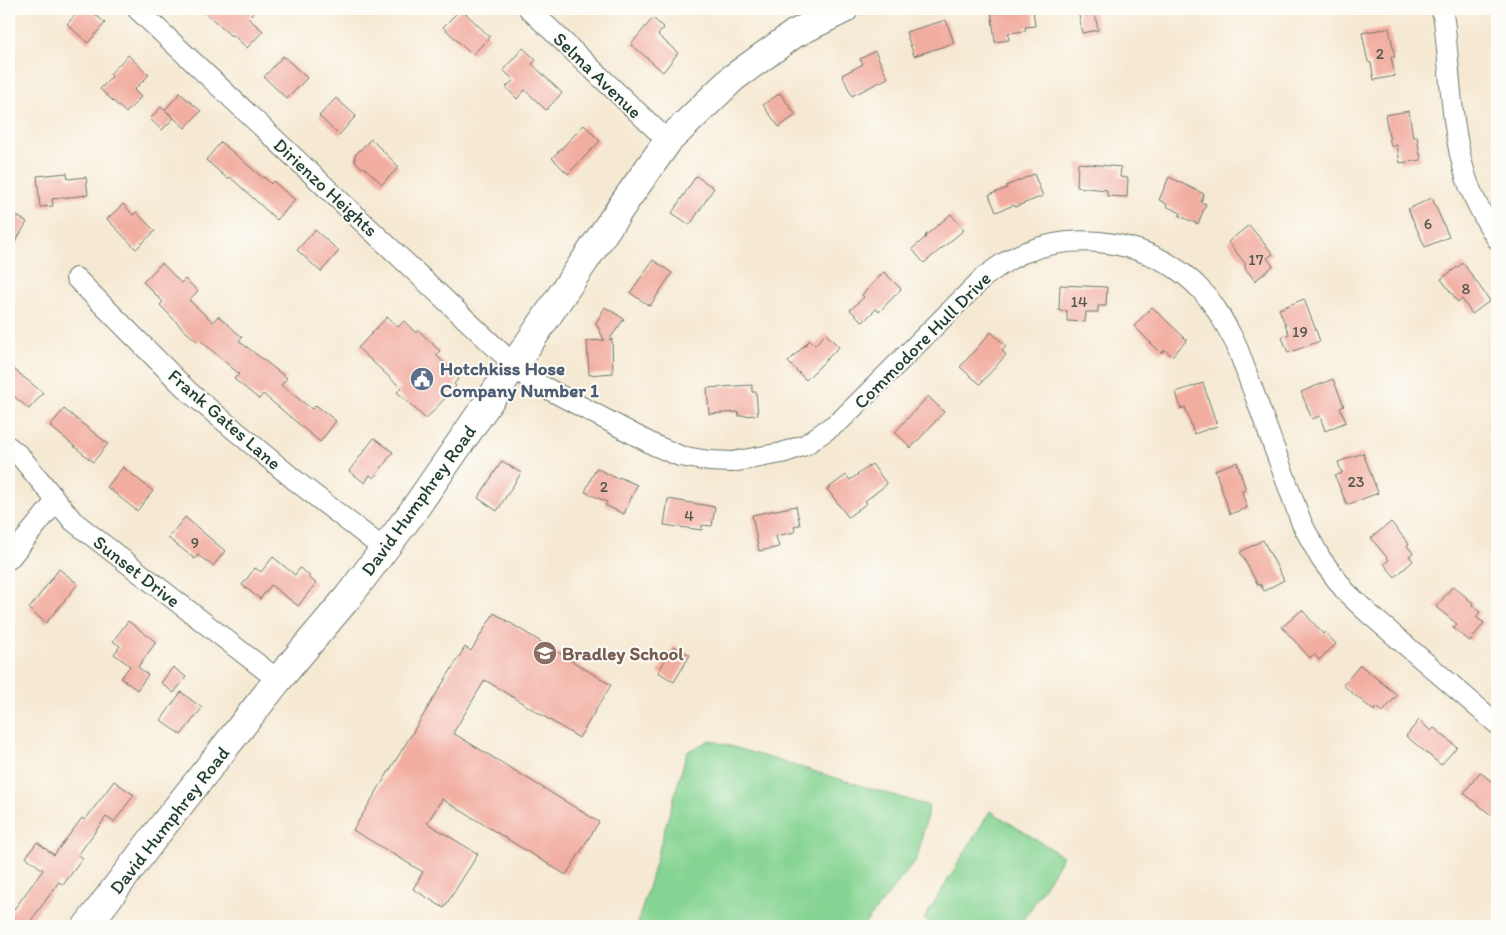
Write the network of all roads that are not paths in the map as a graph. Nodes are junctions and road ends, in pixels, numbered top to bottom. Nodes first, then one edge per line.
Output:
1 (137, 9) edge
2 (529, 9) edge
3 (844, 9) edge
4 (1441, 9) edge
5 (668, 141) junction
6 (1497, 239) edge
7 (76, 278) dead end
8 (514, 365) junction
9 (9, 447) edge
10 (56, 501) junction
11 (384, 549) junction
12 (9, 560) edge
13 (278, 680) junction
14 (1497, 724) edge
15 (87, 926) edge

1 - 8 street, Dirienzo Heights
2 - 5 street, Selma Avenue
3 - 5 street, David Humphrey Road
4 - 6 street
5 - 8 street, David Humphrey Road
7 - 11 street, Frank Gates Lane
8 - 11 street, David Humphrey Road
8 - 14 street, Commodore Hull Drive
9 - 10 street, Sunset Drive
10 - 12 street
10 - 13 street, Sunset Drive
11 - 13 street, David Humphrey Road
13 - 15 street, David Humphrey Road

